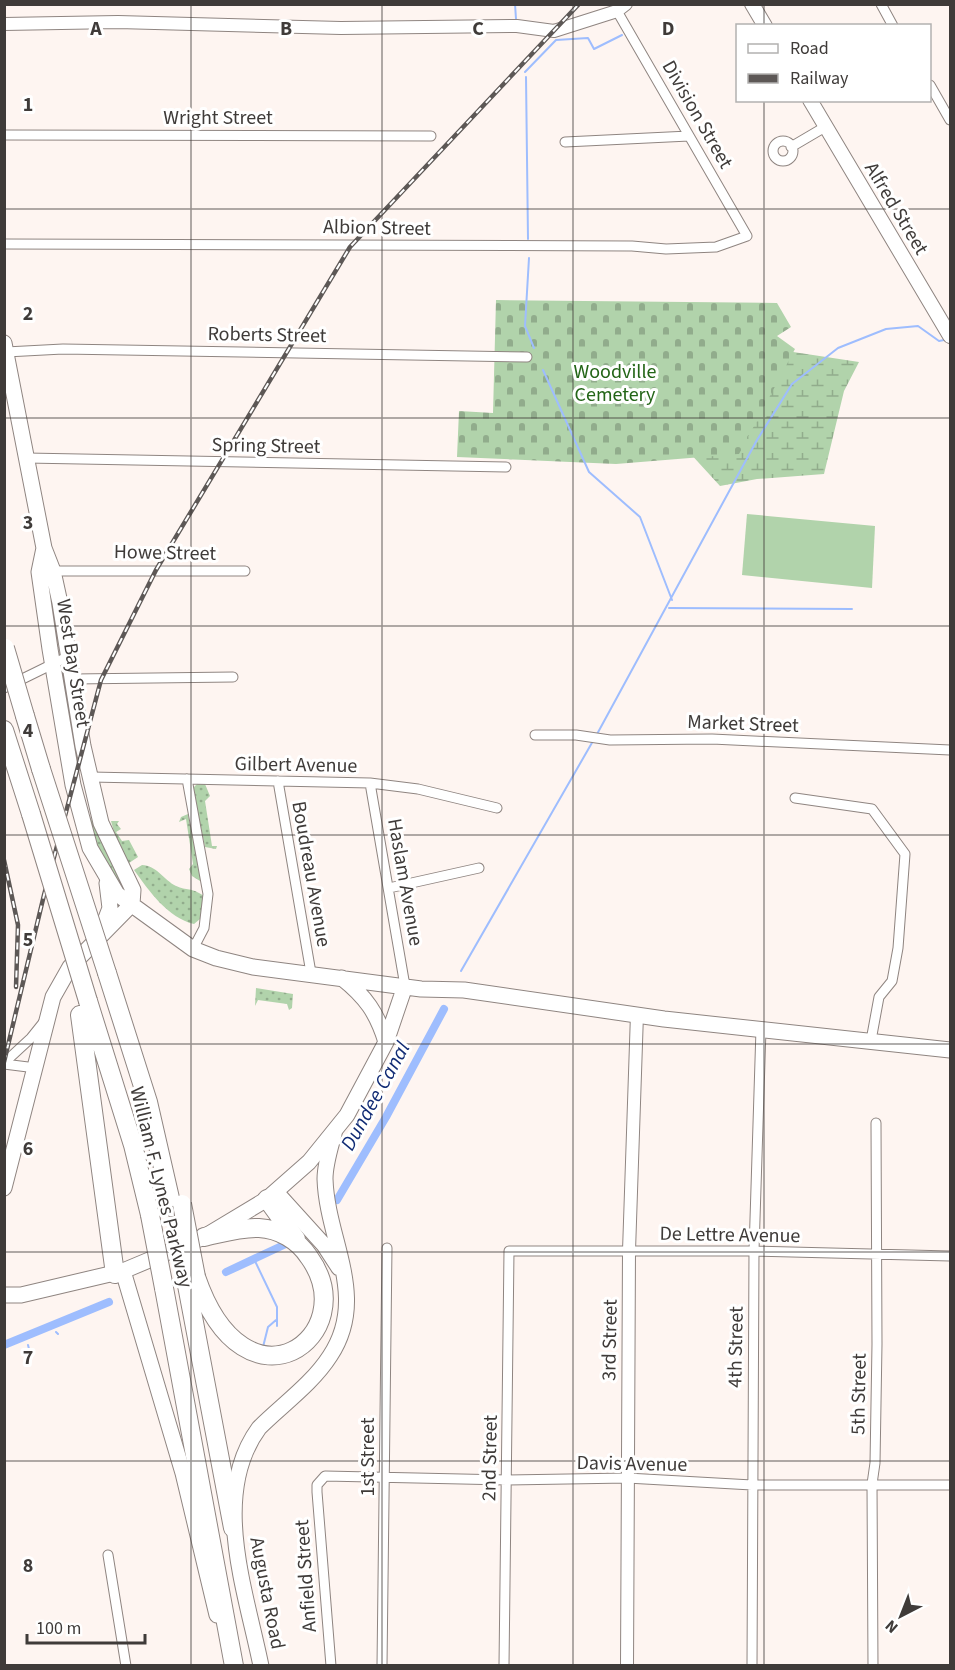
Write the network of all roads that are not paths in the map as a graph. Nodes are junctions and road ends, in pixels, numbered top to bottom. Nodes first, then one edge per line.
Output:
1 (752, 4) edge
2 (881, 4) edge
3 (622, 8) edge
4 (4, 24) edge
5 (764, 24) edge
6 (892, 24) edge
7 (931, 87) edge
8 (811, 102) edge
9 (951, 120) edge
10 (825, 127) junction
11 (4, 135) edge
12 (431, 136) dead end
13 (689, 136) junction
14 (564, 142) dead end
15 (792, 147) dead end
16 (747, 236) joint
17 (4, 244) edge
18 (951, 336) edge
19 (5, 347) edge
20 (527, 357) dead end
21 (27, 458) junction
22 (506, 467) dead end
23 (44, 548) junction
24 (53, 571) junction
25 (245, 571) dead end
26 (5, 647) edge
27 (69, 656) junction
28 (53, 665) junction
29 (233, 677) dead end
30 (74, 680) junction
31 (4, 688) edge
32 (4, 730) edge
33 (535, 735) dead end
34 (951, 750) edge
35 (91, 777) junction
36 (187, 779) junction
37 (278, 781) junction
38 (370, 783) junction
39 (795, 798) dead end
40 (497, 808) dead end
41 (479, 868) dead end
42 (105, 877) junction
43 (389, 888) junction
44 (132, 904) junction
45 (100, 934) junction
46 (193, 949) junction
47 (311, 973) junction
48 (342, 978) junction
49 (405, 986) junction
50 (84, 1008) junction
51 (637, 1014) junction
52 (47, 1016) junction
53 (761, 1029) junction
54 (868, 1041) junction
55 (386, 1042) junction
56 (951, 1050) edge
57 (4, 1064) edge
58 (36, 1068) junction
59 (876, 1123) dead end
60 (334, 1134) junction
61 (4, 1188) edge
62 (272, 1196) junction
63 (204, 1237) junction
64 (387, 1248) dead end
65 (509, 1251) joint
66 (629, 1251) junction
67 (754, 1251) junction
68 (307, 1254) junction
69 (877, 1256) junction
70 (951, 1256) edge
71 (115, 1274) junction
72 (191, 1278) junction
73 (347, 1284) junction
74 (4, 1295) edge
75 (627, 1478) junction
76 (383, 1480) junction
77 (507, 1480) junction
78 (872, 1484) junction
79 (317, 1485) joint
80 (752, 1485) junction
81 (951, 1485) edge
82 (233, 1528) junction
83 (108, 1555) dead end
84 (126, 1665) edge
85 (232, 1665) edge
86 (261, 1665) edge
87 (331, 1665) edge
88 (382, 1665) edge
89 (504, 1665) edge
90 (627, 1665) edge
91 (752, 1665) edge
92 (873, 1665) edge

1 - 5 main road
2 - 6 street
3 - 4 street
3 - 13 street, Division Street
7 - 9 street
8 - 10 main road, Alfred Street
10 - 15 street
10 - 18 main road, Alfred Street
11 - 12 street, Wright Street
13 - 14 street
13 - 16 street, Division Street
16 - 17 street, Albion Street
19 - 20 street, Roberts Street
19 - 21 main road, West Bay Street
21 - 22 street, Spring Street
21 - 23 main road, West Bay Street
23 - 24 main road, West Bay Street
23 - 28 main road, West Bay Street
24 - 25 street, Howe Street
24 - 27 main road, West Bay Street
26 - 72 highway, William F. Lynes Parkway, bridge
27 - 28 street
27 - 30 main road, West Bay Street
28 - 31 street
28 - 42 main road, West Bay Street
29 - 30 street
30 - 35 main road, West Bay Street
32 - 50 highway, bridge
33 - 34 street, Market Street
35 - 36 street, Gilbert Avenue
35 - 44 main road, West Bay Street
36 - 37 street, Gilbert Avenue
36 - 46 street
37 - 38 street, Gilbert Avenue
37 - 47 street, Boudreau Avenue
38 - 40 street, Gilbert Avenue
38 - 43 street, Haslam Avenue
39 - 54 street
41 - 43 street
42 - 44 main road
42 - 45 main road
43 - 49 street, Haslam Avenue
44 - 45 main road
44 - 46 main road
45 - 52 main road
46 - 47 main road
47 - 48 main road
48 - 49 main road
48 - 55 main road
49 - 51 main road
49 - 55 main road
50 - 71 highway
50 - 85 highway, William F. Lynes Parkway, bridge
51 - 53 main road
51 - 66 street, 3rd Street
52 - 57 street
52 - 58 main road
53 - 54 main road
53 - 67 street, 4th Street
54 - 56 main road
55 - 60 main road
57 - 58 street
58 - 61 main road
59 - 69 street, 5th Street
60 - 62 main road
60 - 73 main road, Augusta Road
62 - 63 main road
62 - 68 highway
62 - 73 main road
63 - 68 highway
63 - 71 main road
64 - 76 street, 1st Street
65 - 66 street, De Lettre Avenue
65 - 77 street, 2nd Street
66 - 67 street, De Lettre Avenue
66 - 75 street, 3rd Street
67 - 69 street, De Lettre Avenue
67 - 80 street, 4th Street
68 - 72 highway
69 - 70 street, De Lettre Avenue
69 - 78 street, 5th Street
71 - 74 main road
71 - 85 main road
72 - 82 highway, William F. Lynes Parkway
73 - 82 main road, Augusta Road
75 - 77 street, Davis Avenue
75 - 80 street, Davis Avenue
75 - 90 street, 3rd Street
76 - 77 street, Davis Avenue
76 - 79 street, Davis Avenue
76 - 88 street, 1st Street
77 - 89 street, 2nd Street
78 - 80 street, Davis Avenue
78 - 81 street, Davis Avenue
78 - 92 street, 5th Street
79 - 87 street, Anfield Street
80 - 91 street, 4th Street
82 - 86 main road, Augusta Road
83 - 84 street

